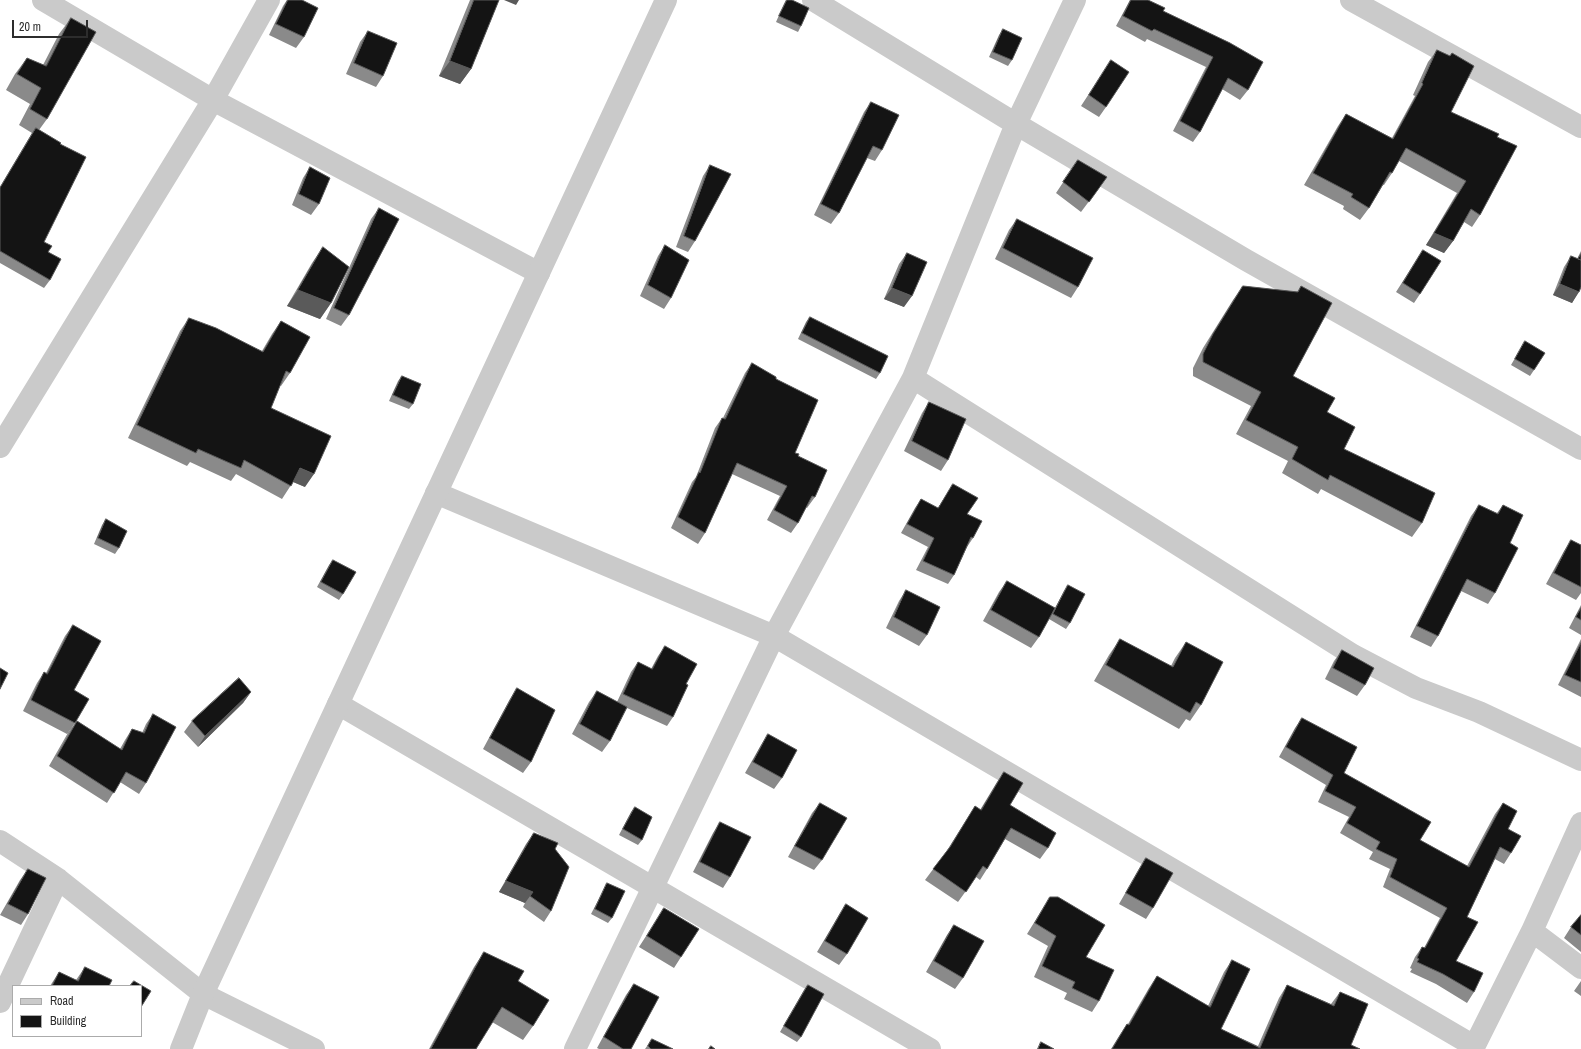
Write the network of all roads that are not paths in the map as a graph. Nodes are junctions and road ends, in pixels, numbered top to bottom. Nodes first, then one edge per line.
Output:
1 (43, 0) edge
2 (269, 0) edge
3 (666, 0) edge
4 (813, 0) edge
5 (1075, 0) edge
6 (1351, 0) edge
7 (213, 100) junction
8 (1016, 124) junction
9 (1581, 127) edge
10 (539, 272) junction
11 (913, 378) junction
12 (0, 447) edge
13 (1581, 449) edge
14 (436, 493) junction
15 (774, 636) junction
16 (338, 704) junction
17 (1581, 760) edge
18 (1581, 823) edge
19 (0, 841) edge
20 (58, 880) junction
21 (652, 887) junction
22 (1532, 931) junction
23 (1581, 968) edge
24 (203, 994) junction
25 (0, 1002) edge
26 (1473, 1048) edge
27 (181, 1049) edge
28 (314, 1049) edge
29 (575, 1049) edge
30 (930, 1049) edge

1 - 7 street
2 - 7 street
3 - 10 street
4 - 8 street
5 - 8 street
6 - 9 street
7 - 10 street
7 - 12 street
8 - 11 street
8 - 13 street
10 - 14 street
11 - 15 street
11 - 17 street
14 - 15 street
14 - 16 street
15 - 21 street
15 - 26 street
16 - 21 street
16 - 24 street
18 - 22 street
19 - 20 street
20 - 24 street
20 - 25 street
21 - 29 street
21 - 30 street
22 - 23 street
22 - 26 street
24 - 27 street
24 - 28 street

